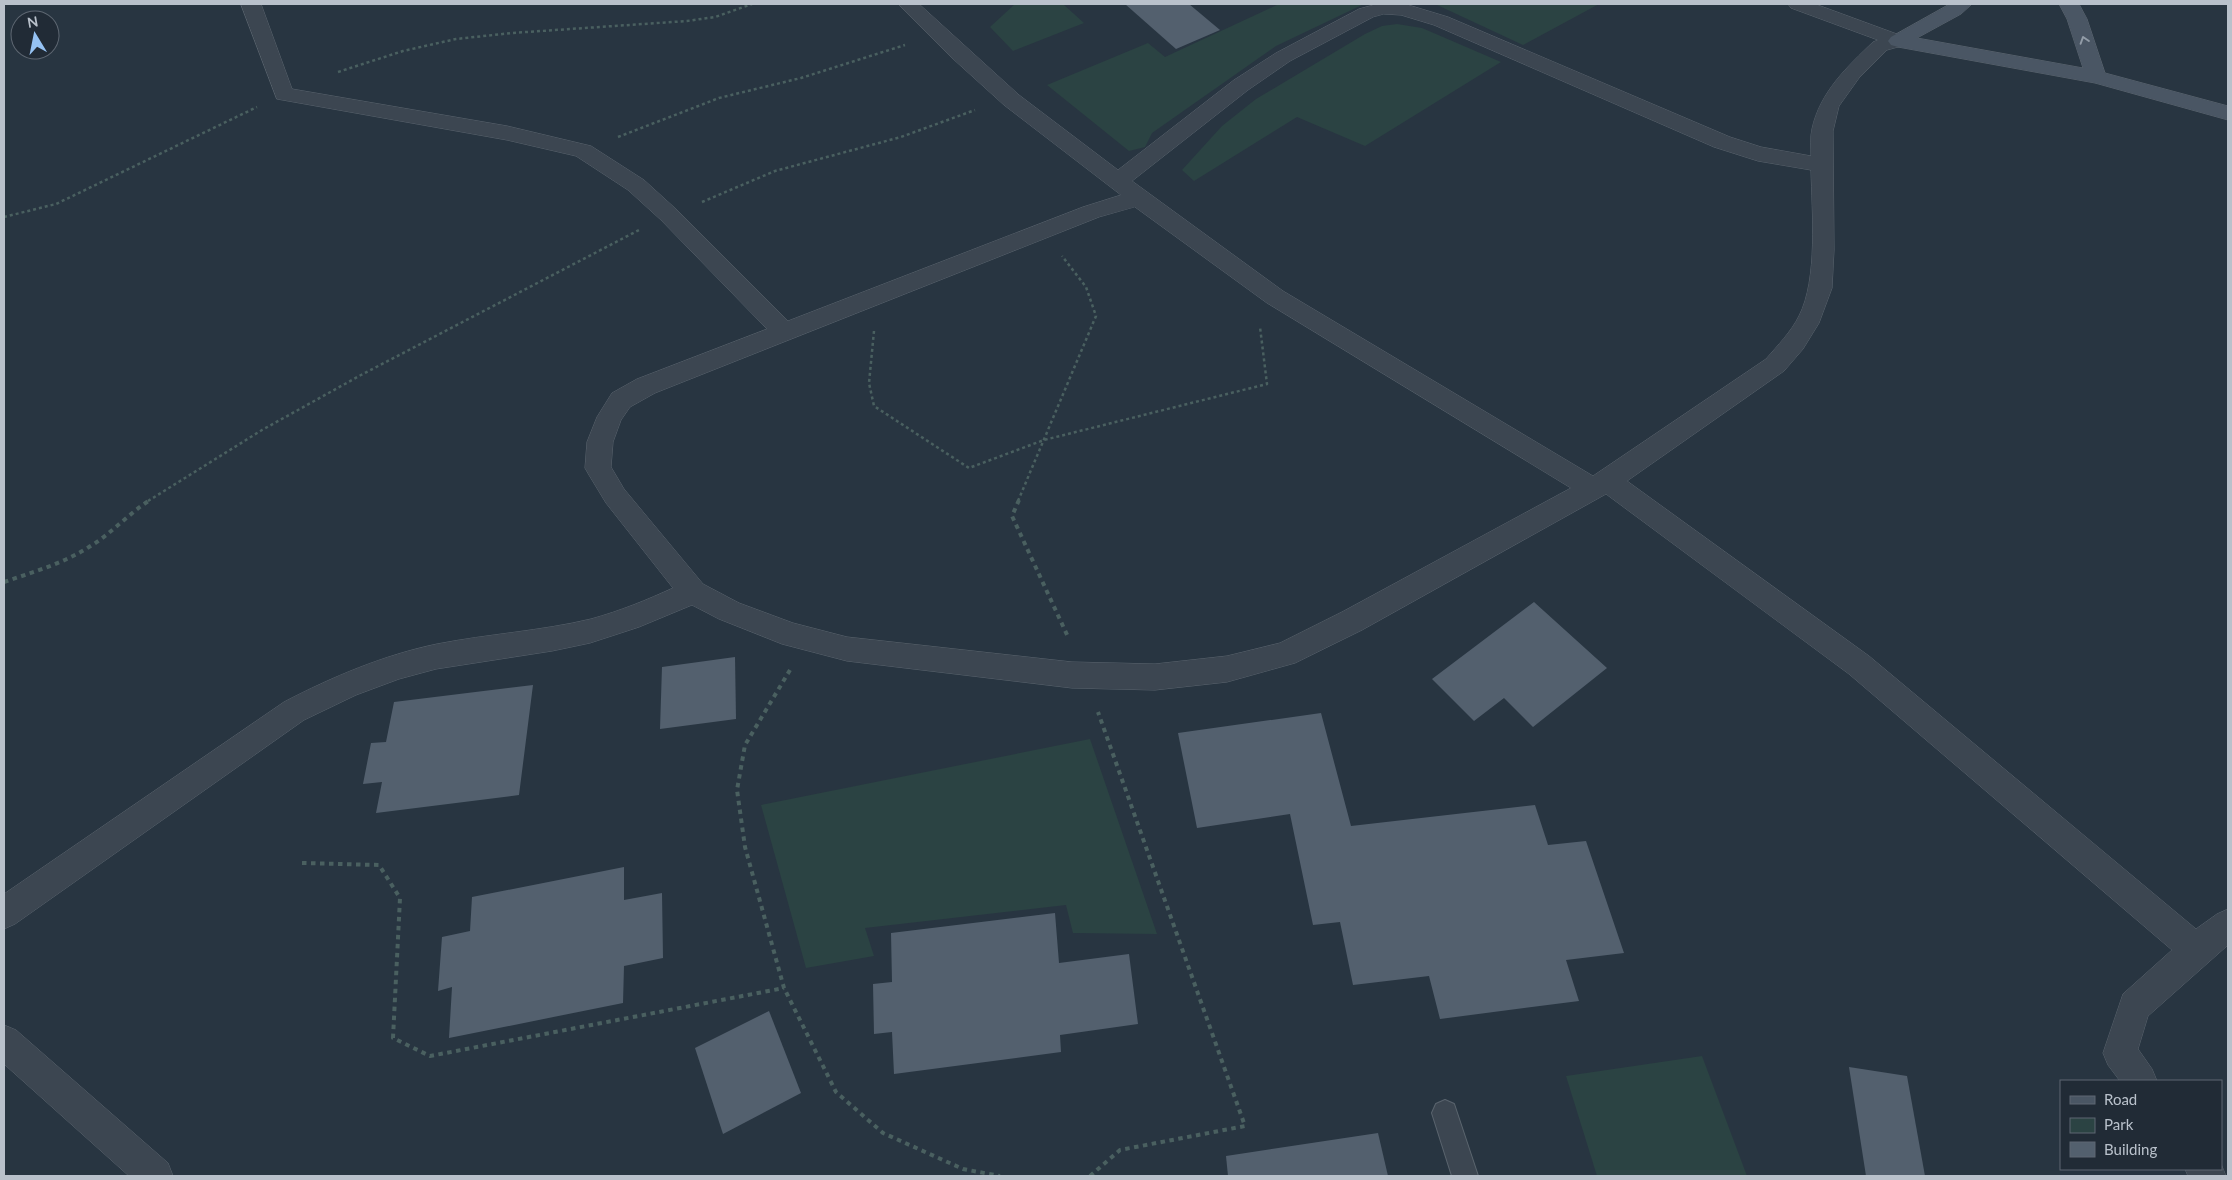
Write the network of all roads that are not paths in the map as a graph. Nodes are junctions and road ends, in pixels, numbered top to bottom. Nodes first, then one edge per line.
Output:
1 (251, 4) edge
2 (908, 4) edge
3 (1798, 4) edge
4 (1962, 4) edge
5 (2070, 4) edge
6 (1898, 41) junction
7 (2096, 77) junction
8 (2228, 113) edge
9 (1822, 165) junction
10 (1119, 180) junction
11 (1138, 198) junction
12 (785, 332) junction
13 (1600, 485) junction
14 (693, 592) junction
15 (4, 913) edge
16 (2228, 925) edge
17 (2196, 950) junction
18 (4, 1042) edge
19 (2139, 1080) edge
20 (1445, 1113) dead end
21 (155, 1176) edge
22 (1465, 1176) edge

1 - 12 street
2 - 10 street
3 - 6 street
4 - 6 street
7 -> 5 street
6 - 7 street
6 - 9 street
7 - 8 street
9 - 10 street
9 - 13 street
10 - 11 street
11 - 12 street
11 - 13 street
12 - 14 street
13 - 14 street
13 - 17 street
14 - 15 street
16 - 17 street
17 - 19 street
18 - 21 street
20 - 22 lane

